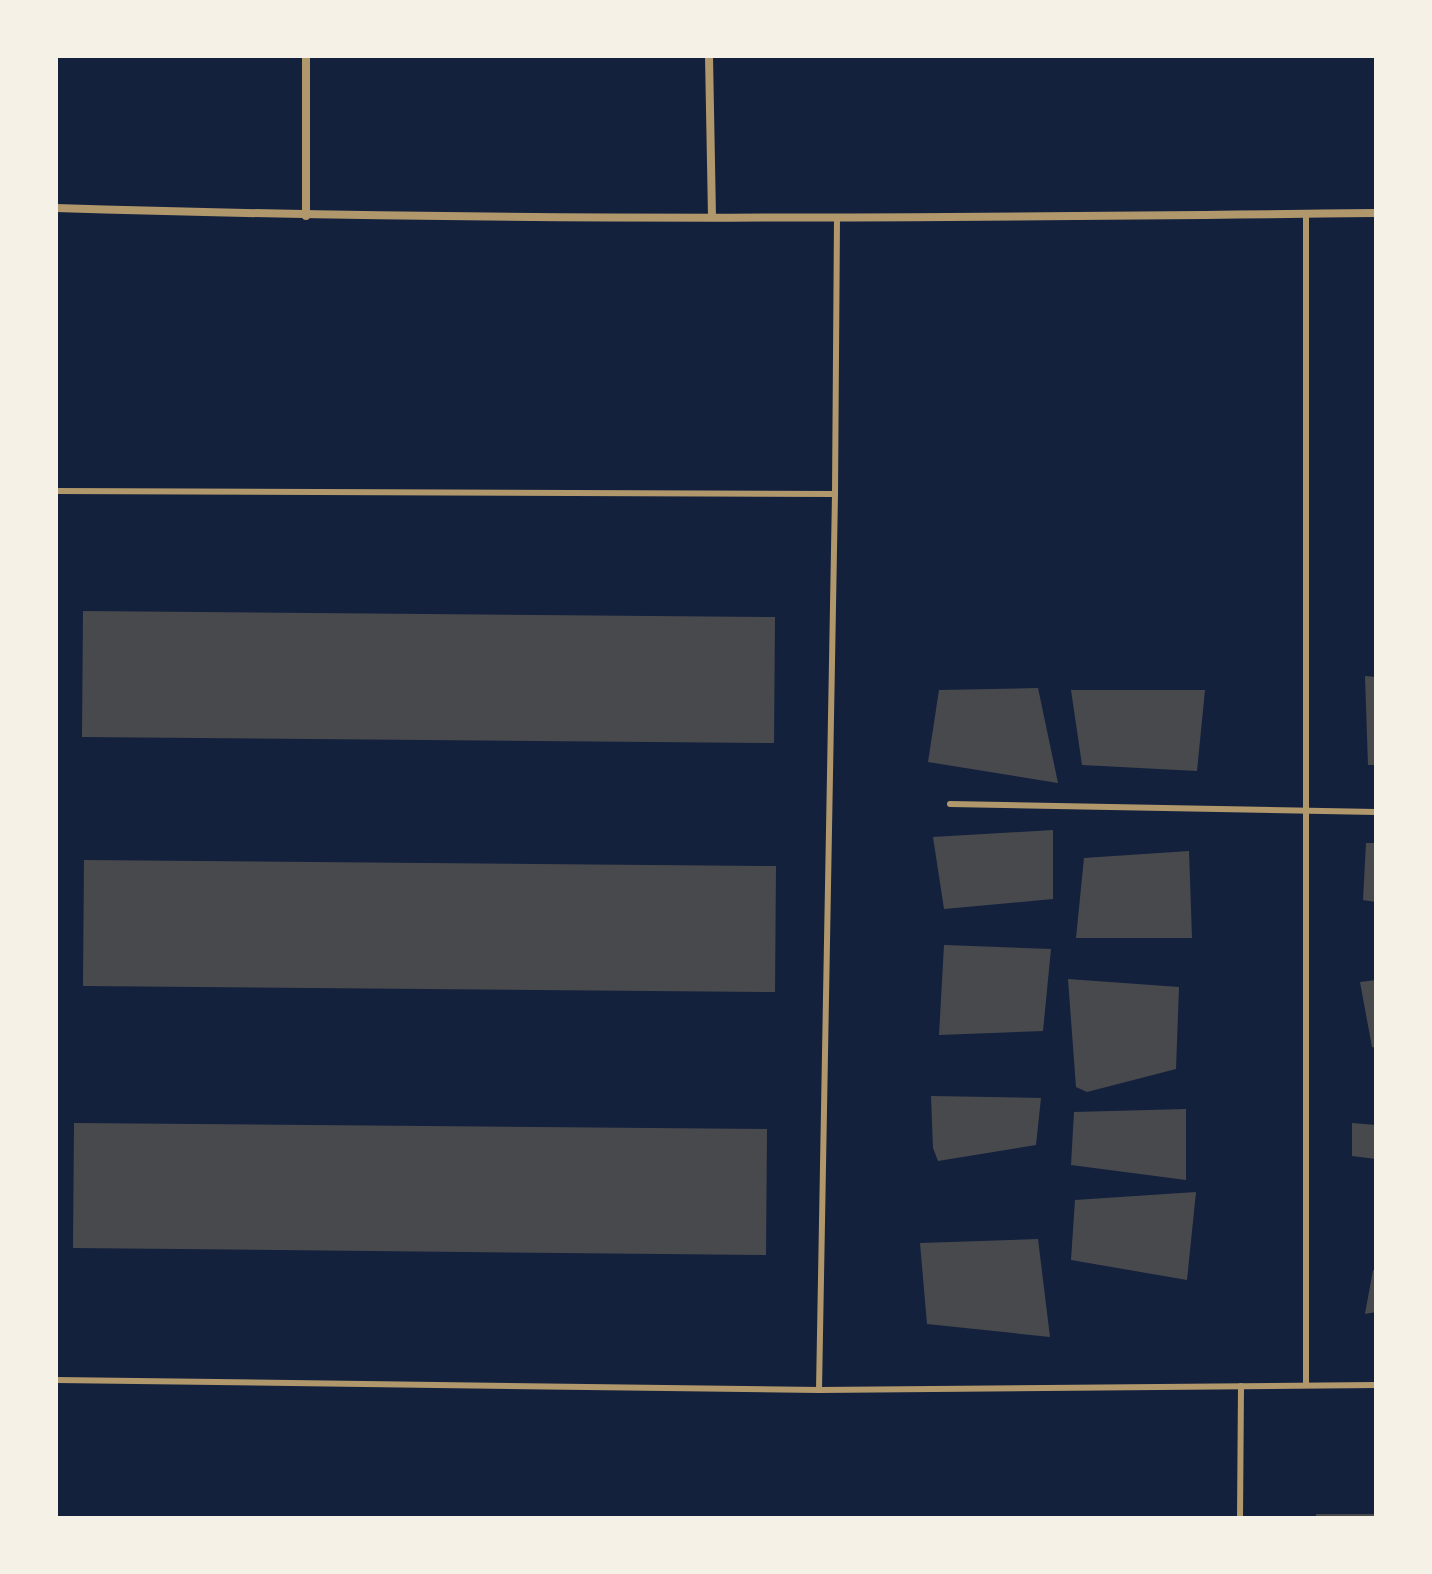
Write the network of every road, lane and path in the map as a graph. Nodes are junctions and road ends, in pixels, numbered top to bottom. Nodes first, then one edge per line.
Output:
1 (306, 56) edge
2 (709, 56) edge
3 (56, 208) edge
4 (1376, 213) edge
5 (1306, 214) junction
6 (306, 216) junction
7 (712, 217) junction
8 (837, 218) junction
9 (56, 491) edge
10 (835, 494) junction
11 (950, 804) dead end
12 (1304, 812) junction
13 (1376, 812) edge
14 (56, 1380) edge
15 (1306, 1385) junction
16 (1376, 1385) edge
17 (1241, 1386) junction
18 (819, 1390) junction
19 (1240, 1518) edge

1 - 6 street
2 - 7 street
3 - 6 street
4 - 5 street
5 - 8 street
5 - 12 lane
6 - 7 street
7 - 8 street
8 - 10 lane
9 - 10 lane
10 - 18 lane
11 - 12 lane
12 - 13 lane
12 - 15 lane
14 - 18 lane
15 - 16 lane
15 - 17 lane
17 - 18 lane
17 - 19 lane

